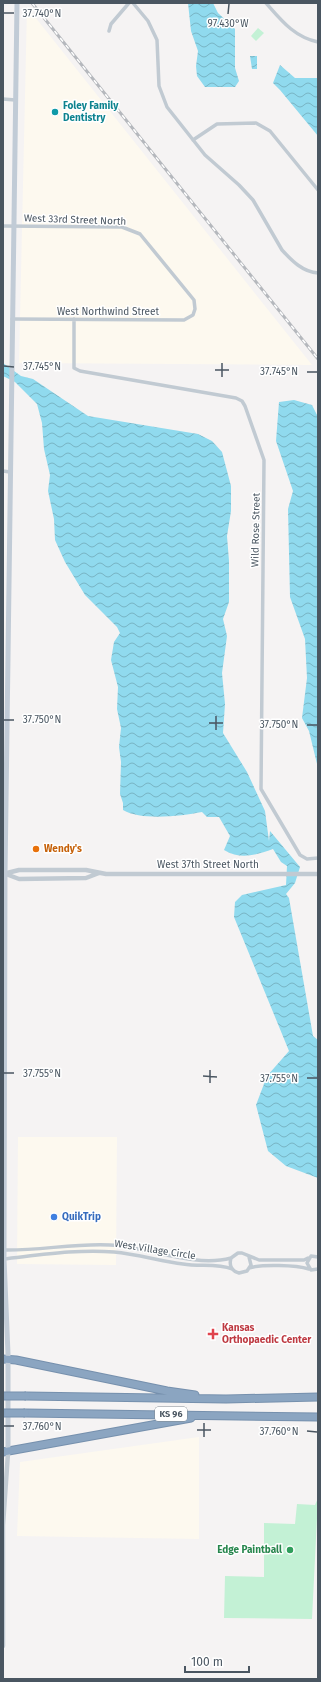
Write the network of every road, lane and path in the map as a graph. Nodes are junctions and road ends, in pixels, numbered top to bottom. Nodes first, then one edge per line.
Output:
1 (17, 3) edge
2 (129, 3) edge
3 (133, 3) edge
4 (266, 3) edge
5 (109, 31) dead end
6 (318, 42) edge
7 (3, 99) edge
8 (15, 100) junction
9 (193, 140) junction
10 (318, 190) edge
11 (3, 226) edge
12 (14, 226) junction
13 (318, 273) edge
14 (196, 306) joint
15 (12, 319) junction
16 (74, 319) junction
17 (3, 471) edge
18 (10, 472) junction
19 (318, 858) edge
20 (98, 873) junction
21 (4, 874) edge
22 (318, 874) edge
23 (4, 1129) edge
24 (3, 1250) edge
25 (249, 1257) junction
26 (318, 1257) edge
27 (231, 1258) junction
28 (308, 1258) junction
29 (3, 1259) edge
30 (249, 1268) junction
31 (309, 1268) junction
32 (232, 1269) junction
33 (318, 1269) edge
34 (3, 1271) edge
35 (5, 1359) edge
36 (3, 1396) edge
37 (318, 1397) edge
38 (226, 1399) junction
39 (3, 1413) edge
40 (221, 1414) junction
41 (318, 1417) edge
42 (5, 1453) edge
43 (3, 1520) edge
44 (3, 1525) edge
45 (3, 1646) edge

1 - 8 main road
2 - 5 street
3 - 9 street
4 - 6 street
7 - 8 street
8 - 12 main road
9 - 10 street
9 - 13 street
11 - 12 street, West 33rd Street North
12 - 14 street, West 33rd Street North
12 - 15 main road
14 - 16 street, West Northwind Street
15 - 16 street, West Northwind Street
15 - 18 main road
16 - 19 street, Wild Rose Street
17 - 18 street
18 - 21 main road
20 - 21 street, West 37th Street North
20 - 21 street, West 37th Street North
20 - 22 street, West 37th Street North
21 - 23 main road
23 - 24 main road
24 - 27 street, West Village Circle
24 - 29 main road
25 - 27 street
25 - 28 street
25 - 30 street
26 - 28 street
27 - 32 street
28 - 31 street
29 - 32 street, West Village Circle
29 - 34 main road
29 - 35 main road
30 - 31 street
30 - 32 street
31 - 33 street
35 - 38 highway
35 - 42 main road
36 - 38 highway, KS 96, bridge
37 - 38 highway, KS 96
39 - 40 highway, KS 96, bridge
40 - 41 highway, KS 96
40 - 42 highway
42 - 44 street
43 - 44 street
44 - 45 street

